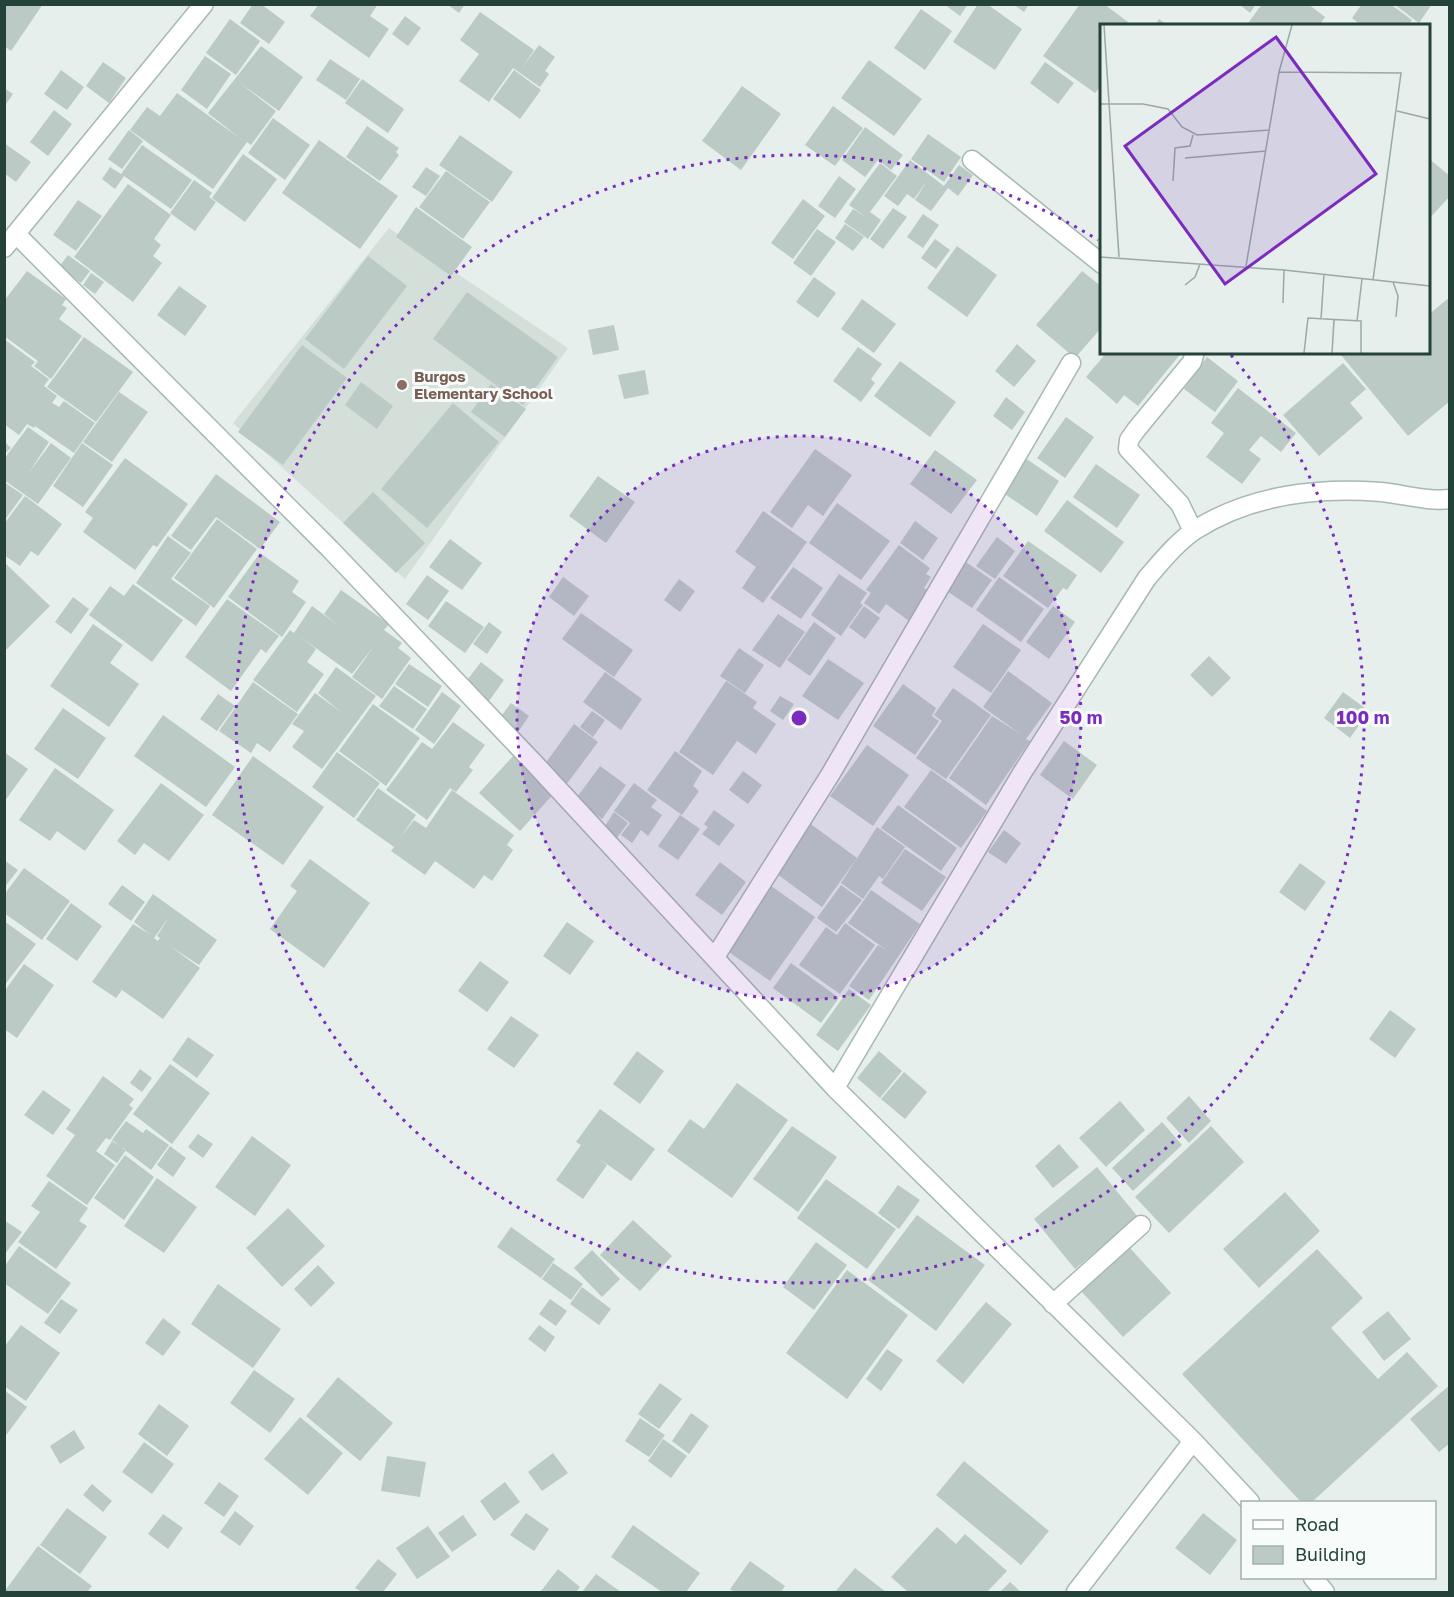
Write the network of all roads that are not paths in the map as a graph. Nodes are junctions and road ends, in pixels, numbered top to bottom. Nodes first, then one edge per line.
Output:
1 (204, 4) edge
2 (972, 160) dead end
3 (10, 241) edge
4 (1100, 263) edge
5 (1194, 354) edge
6 (1071, 363) dead end
7 (1449, 499) edge
8 (1193, 531) junction
9 (715, 957) junction
10 (835, 1088) junction
11 (1141, 1225) dead end
12 (1053, 1304) junction
13 (1193, 1441) junction
14 (1248, 1501) edge
15 (1314, 1579) edge
16 (1076, 1593) edge
17 (1325, 1593) edge

1 - 3 street
2 - 4 street
3 - 9 street
5 - 8 street
6 - 9 street
7 - 8 street
8 - 10 street
9 - 10 street
10 - 12 street
11 - 12 street
12 - 13 street
13 - 14 street
13 - 16 street
15 - 17 street

